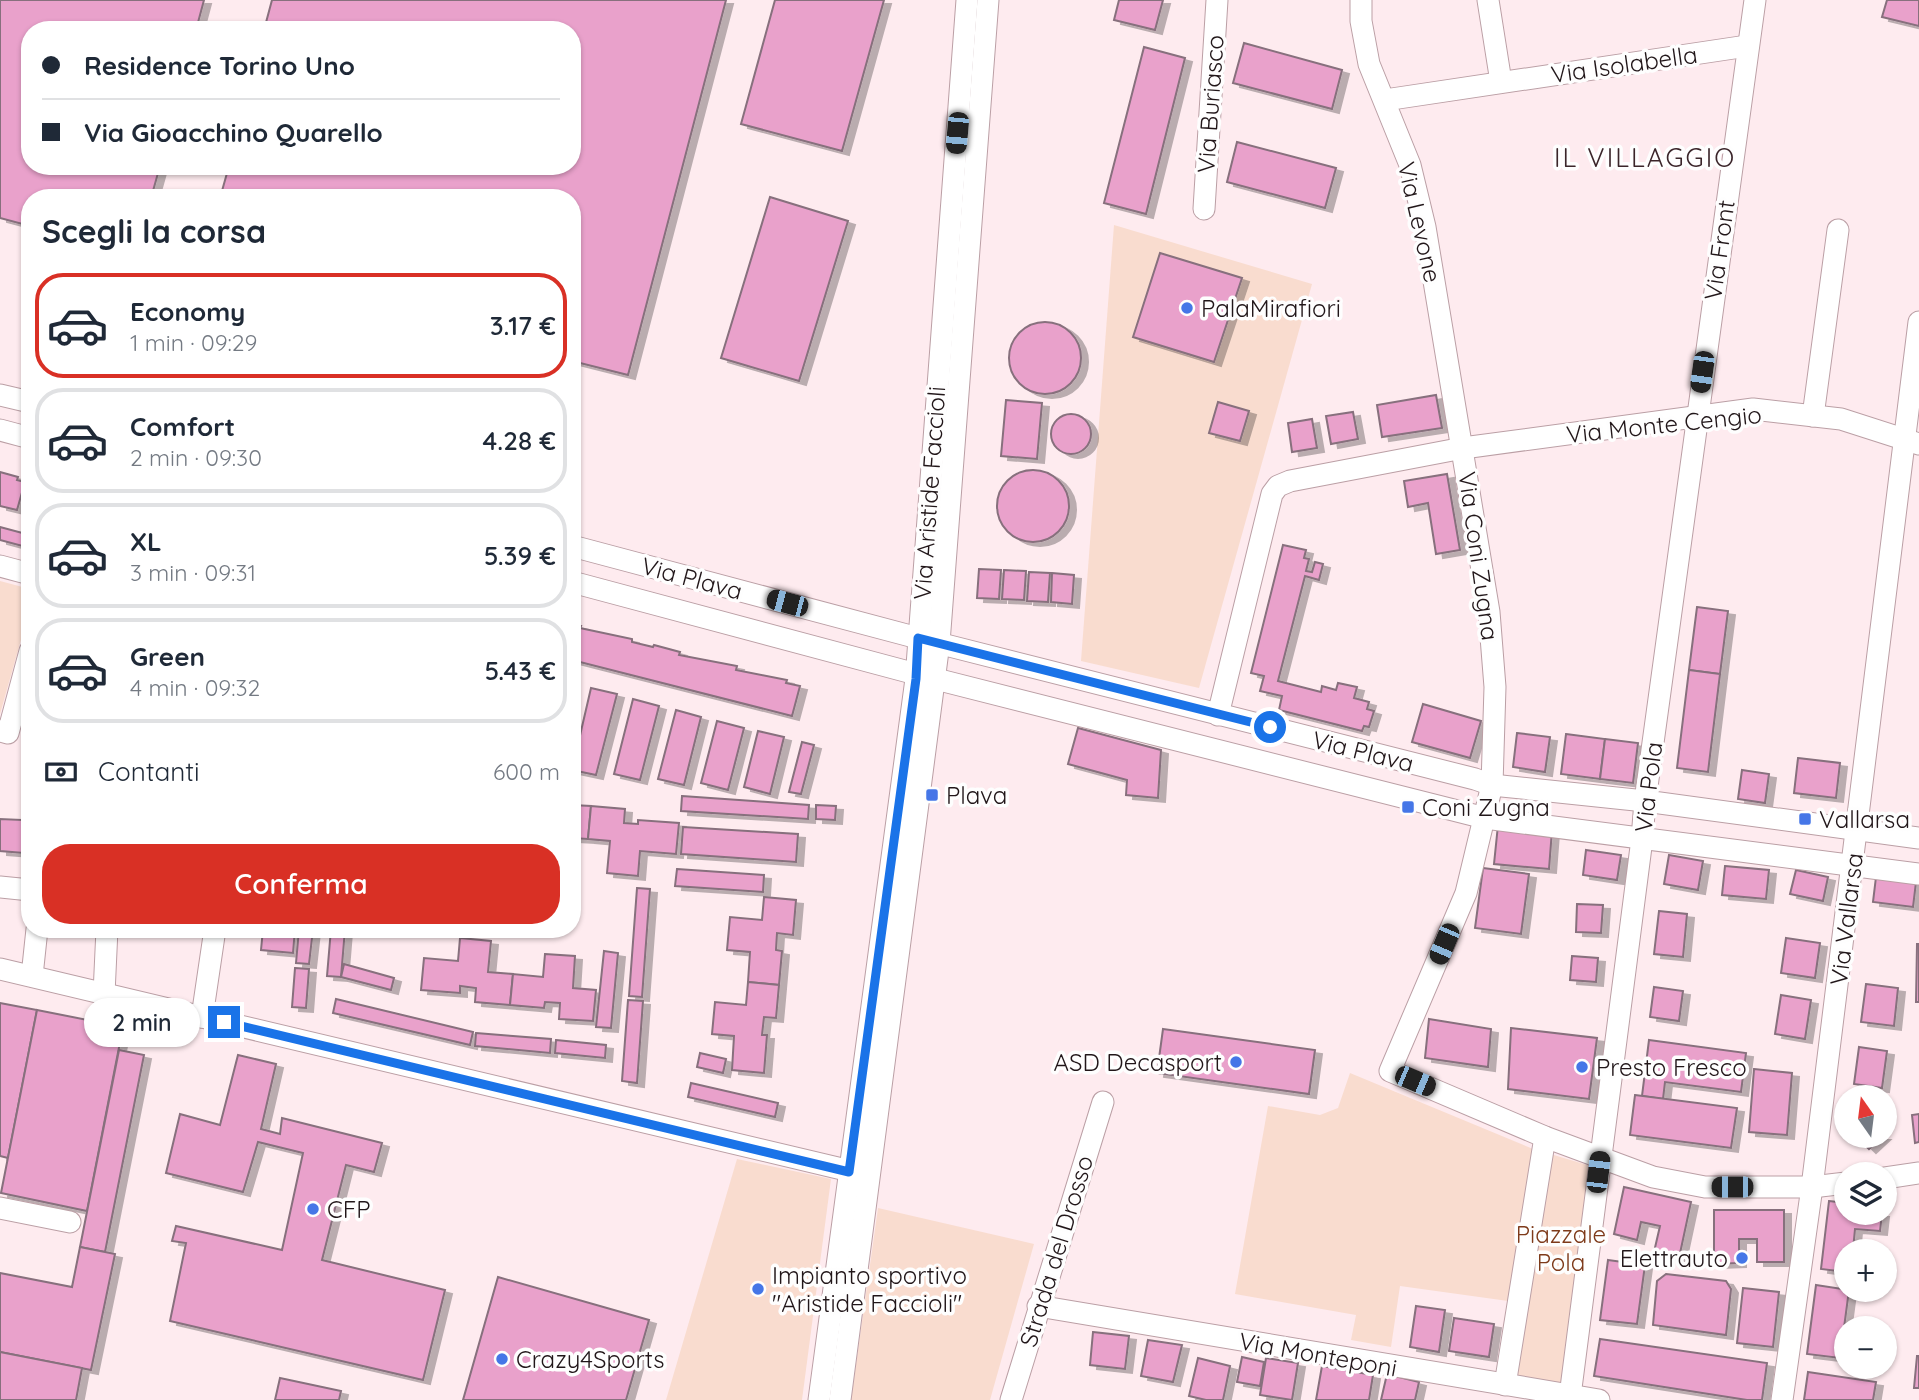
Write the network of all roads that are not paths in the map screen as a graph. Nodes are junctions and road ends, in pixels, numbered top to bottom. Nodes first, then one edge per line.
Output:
1 (967, 0) edge
2 (988, 0) edge
3 (1217, 0) edge
4 (1361, 0) edge
5 (1488, 0) edge
6 (1755, 0) edge
7 (1747, 46) junction
8 (1501, 82) junction
9 (1385, 100) junction
10 (1204, 209) dead end
11 (1838, 230) dead end
12 (1919, 322) edge
13 (0, 395) edge
14 (21, 400) edge
15 (1813, 416) junction
16 (1696, 418) junction
17 (0, 430) edge
18 (21, 436) edge
19 (1912, 441) edge
20 (1463, 448) junction
21 (581, 548) edge
22 (0, 566) edge
23 (21, 572) edge
24 (581, 584) edge
25 (929, 640) junction
26 (925, 676) junction
27 (21, 685) edge
28 (1177, 704) junction
29 (1218, 715) junction
30 (0, 731) edge
31 (1169, 738) junction
32 (1492, 785) junction
33 (1645, 801) junction
34 (1485, 818) junction
35 (1857, 830) junction
36 (1919, 838) edge
37 (1642, 839) junction
38 (1852, 865) junction
39 (1919, 874) edge
40 (0, 887) edge
41 (21, 889) edge
42 (36, 938) edge
43 (107, 938) edge
44 (214, 938) edge
45 (0, 969) edge
46 (32, 976) junction
47 (104, 994) junction
48 (202, 1017) junction
49 (1103, 1102) dead end
50 (1545, 1137) junction
51 (1600, 1156) junction
52 (849, 1172) junction
53 (1919, 1173) edge
54 (870, 1176) junction
55 (1897, 1176) edge
56 (1834, 1184) edge
57 (1812, 1187) junction
58 (0, 1209) edge
59 (70, 1222) dead end
60 (1038, 1306) junction
61 (1515, 1391) edge
62 (1570, 1395) junction
63 (819, 1400) edge
64 (840, 1400) edge
65 (1011, 1400) edge
66 (1599, 1400) edge
67 (1782, 1400) edge

1 - 25 street, Via Aristide Faccioli
2 - 25 street, Via Aristide Faccioli
3 - 10 street, Via Buriasco
4 - 9 street, Via Levone
5 - 8 street
6 - 7 street, Via Front
7 - 8 street, Via Isolabella
7 - 16 street, Via Front
8 - 9 street, Via Isolabella
9 - 20 street, Via Levone
11 - 15 street
12 - 19 street
13 - 14 street
15 - 16 street, Via Monte Cengio
15 - 19 street, Via Monte Cengio
16 - 20 street, Via Monte Cengio
16 - 33 street, Via Pola
17 - 18 street
19 - 35 street, Via Vallarsa
20 - 29 street, Via Coni Zugna
20 - 32 street, Via Coni Zugna
21 - 25 street, Via Plava
22 - 23 street
24 - 26 street, Via Plava
25 - 26 street, Via Aristide Faccioli
25 - 28 street, Via Plava
26 - 31 street, Via Plava
26 - 52 street, Via Aristide Faccioli
26 - 54 street, Via Aristide Faccioli
27 - 30 street
28 - 29 street, Via Plava
28 - 31 street
29 - 32 street, Via Plava
31 - 34 street, Via Plava
32 - 33 street, Via Plava
32 - 34 street, Via Coni Zugna
33 - 35 street, Via Plava
33 - 37 street, Via Pola
34 - 37 street, Via Plava
34 - 50 street, Via Coni Zugna
35 - 36 street, Via Plava
35 - 38 street, Via Vallarsa
37 - 38 street, Via Plava
37 - 51 street, Via Pola
38 - 39 street, Via Plava
38 - 57 street, Via Vallarsa
40 - 41 street
42 - 46 street
43 - 47 street
44 - 48 street
45 - 46 street
46 - 47 street
47 - 48 street
48 - 52 street
49 - 60 street, Strada del Drosso
50 - 51 street
50 - 61 street
51 - 57 street
51 - 62 street
52 - 54 street
52 - 63 street, Via Aristide Faccioli
53 - 55 street
54 - 64 street, Via Aristide Faccioli
56 - 57 street
57 - 67 street, Via Vallarsa
58 - 59 street
60 - 61 street, Via Monteponi
60 - 65 street, Strada del Drosso
61 - 62 street, Via Monteponi
62 - 66 street, Via Monteponi

